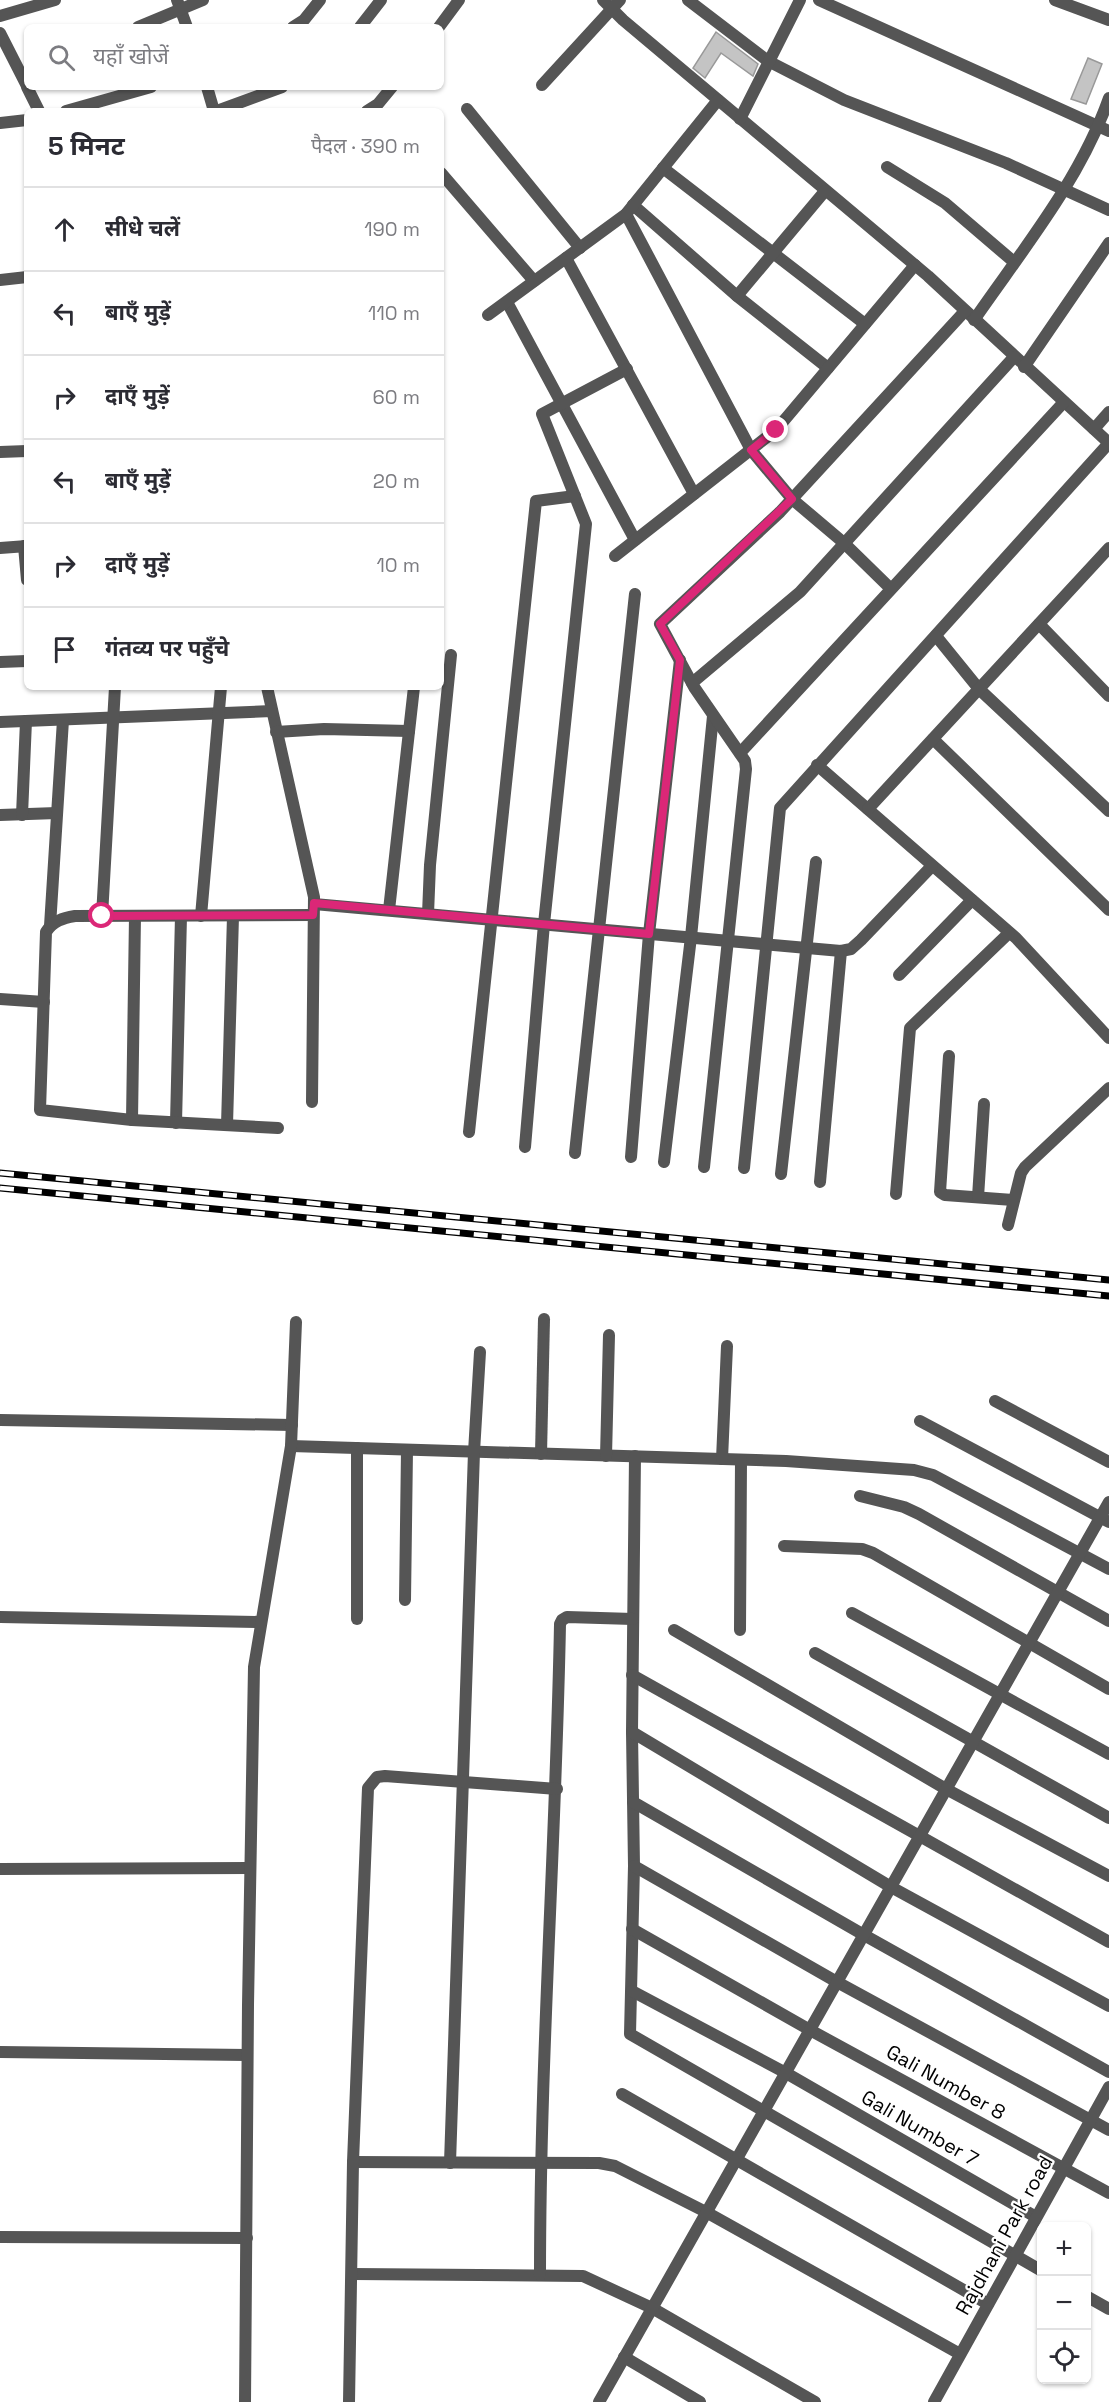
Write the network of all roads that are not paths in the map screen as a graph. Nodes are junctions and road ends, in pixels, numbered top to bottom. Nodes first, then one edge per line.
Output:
1 (55, 0) edge
2 (203, 0) edge
3 (320, 0) edge
4 (381, 0) edge
5 (459, 0) edge
6 (603, 0) edge
7 (688, 0) edge
8 (800, 0) edge
9 (819, 0) edge
10 (1054, 0) edge
11 (179, 5) edge
12 (616, 5) edge
13 (0, 16) edge
14 (1109, 20) edge
15 (144, 24) edge
16 (187, 24) edge
17 (298, 24) edge
18 (362, 24) edge
19 (441, 24) edge
20 (1, 35) edge
21 (768, 62) junction
22 (24, 76) edge
23 (542, 86) dead end
24 (30, 90) edge
25 (140, 90) edge
26 (208, 90) edge
27 (274, 90) edge
28 (390, 90) edge
29 (1109, 98) edge
30 (718, 100) junction
31 (38, 108) edge
32 (77, 108) edge
33 (214, 108) edge
34 (223, 108) edge
35 (372, 108) edge
36 (466, 110) dead end
37 (740, 119) junction
38 (24, 120) edge
39 (0, 123) edge
40 (1104, 129) edge
41 (887, 167) dead end
42 (663, 168) junction
43 (444, 177) edge
44 (1064, 189) junction
45 (825, 191) junction
46 (629, 209) junction
47 (1109, 210) edge
48 (1109, 243) edge
49 (580, 248) junction
50 (773, 253) junction
51 (566, 258) junction
52 (1014, 262) junction
53 (915, 265) junction
54 (24, 277) edge
55 (0, 280) edge
56 (534, 282) junction
57 (737, 296) junction
58 (507, 302) junction
59 (488, 315) dead end
60 (970, 316) junction
61 (865, 324) junction
62 (1014, 357) junction
63 (1024, 367) junction
64 (828, 368) junction
65 (627, 369) junction
66 (1064, 402) junction
67 (561, 404) junction
68 (1109, 412) edge
69 (1094, 429) junction
70 (751, 450) junction
71 (24, 451) edge
72 (0, 452) edge
73 (694, 494) junction
74 (575, 496) junction
75 (792, 499) junction
76 (636, 540) junction
77 (844, 543) junction
78 (24, 546) edge
79 (0, 548) edge
80 (1109, 548) edge
81 (615, 556) dead end
82 (890, 588) junction
83 (635, 594) dead end
84 (1039, 624) junction
85 (936, 636) junction
86 (451, 655) dead end
87 (680, 660) junction
88 (24, 661) edge
89 (0, 662) edge
90 (692, 683) junction
91 (979, 689) junction
92 (115, 690) edge
93 (221, 690) edge
94 (268, 690) edge
95 (414, 690) edge
96 (1109, 696) edge
97 (272, 711) junction
98 (218, 714) junction
99 (713, 716) junction
100 (113, 718) junction
101 (63, 720) junction
102 (26, 721) junction
103 (0, 722) edge
104 (409, 731) junction
105 (276, 732) junction
106 (933, 738) junction
107 (740, 753) junction
108 (817, 765) junction
109 (868, 809) junction
110 (1109, 811) edge
111 (57, 813) junction
112 (0, 815) edge
113 (22, 815) junction
114 (816, 862) dead end
115 (932, 866) junction
116 (972, 900) junction
117 (313, 909) junction
118 (389, 910) junction
119 (1109, 910) edge
120 (428, 914) junction
121 (102, 916) junction
122 (135, 916) junction
123 (181, 916) junction
124 (201, 916) junction
125 (233, 916) junction
126 (493, 920) junction
127 (544, 924) junction
128 (50, 926) junction
129 (600, 929) junction
130 (1009, 933) junction
131 (649, 934) junction
132 (691, 937) junction
133 (727, 941) junction
134 (766, 944) junction
135 (806, 948) junction
136 (841, 951) junction
137 (899, 975) dead end
138 (0, 999) edge
139 (44, 1002) junction
140 (1109, 1038) edge
141 (949, 1056) dead end
142 (1109, 1088) edge
143 (312, 1102) dead end
144 (984, 1104) dead end
145 (132, 1120) junction
146 (176, 1123) junction
147 (227, 1125) junction
148 (278, 1128) dead end
149 (469, 1132) dead end
150 (525, 1147) dead end
151 (575, 1153) dead end
152 (631, 1157) dead end
153 (664, 1162) dead end
154 (704, 1167) dead end
155 (744, 1168) dead end
156 (781, 1174) dead end
157 (820, 1182) dead end
158 (896, 1194) dead end
159 (978, 1197) junction
160 (1013, 1200) junction
161 (1008, 1225) dead end
162 (544, 1319) dead end
163 (296, 1322) dead end
164 (609, 1335) dead end
165 (727, 1346) dead end
166 (480, 1352) dead end
167 (995, 1401) dead end
168 (0, 1420) edge
169 (920, 1421) dead end
170 (292, 1425) junction
171 (291, 1446) junction
172 (357, 1449) junction
173 (407, 1450) junction
174 (474, 1452) junction
175 (541, 1454) junction
176 (606, 1455) junction
177 (635, 1456) junction
178 (722, 1459) junction
179 (741, 1460) junction
180 (1109, 1462) edge
181 (860, 1496) dead end
182 (1109, 1502) edge
183 (1105, 1519) edge
184 (784, 1546) dead end
185 (1080, 1552) junction
186 (1109, 1569) edge
187 (1057, 1593) junction
188 (405, 1600) dead end
189 (852, 1612) dead end
190 (0, 1617) edge
191 (357, 1619) dead end
192 (633, 1619) junction
193 (1109, 1621) edge
194 (261, 1622) junction
195 (674, 1630) dead end
196 (740, 1630) dead end
197 (1029, 1644) junction
198 (815, 1653) dead end
199 (632, 1675) junction
200 (1109, 1689) edge
201 (1001, 1693) junction
202 (632, 1732) junction
203 (973, 1742) junction
204 (1109, 1754) edge
205 (463, 1783) junction
206 (557, 1789) junction
207 (946, 1789) junction
208 (633, 1802) junction
209 (1109, 1818) edge
210 (919, 1837) junction
211 (634, 1866) junction
212 (250, 1868) junction
213 (0, 1869) edge
214 (1109, 1876) edge
215 (891, 1887) junction
216 (632, 1929) junction
217 (864, 1935) junction
218 (1109, 1942) edge
219 (837, 1982) junction
220 (632, 1990) junction
221 (1109, 2006) edge
222 (810, 2030) junction
223 (0, 2052) edge
224 (248, 2055) junction
225 (1109, 2072) edge
226 (786, 2073) junction
227 (1109, 2087) edge
228 (622, 2094) dead end
229 (764, 2112) junction
230 (1091, 2120) junction
231 (1109, 2130) edge
232 (737, 2159) junction
233 (354, 2162) junction
234 (450, 2163) junction
235 (540, 2163) junction
236 (1064, 2168) junction
237 (1109, 2193) edge
238 (706, 2212) junction
239 (1036, 2217) junction
240 (0, 2237) edge
241 (247, 2238) junction
242 (1014, 2256) junction
243 (1037, 2269) edge
244 (353, 2274) junction
245 (540, 2275) junction
246 (1091, 2299) edge
247 (988, 2304) junction
248 (652, 2308) junction
249 (1109, 2309) edge
250 (960, 2354) junction
251 (624, 2357) junction
252 (245, 2402) edge
253 (349, 2402) edge
254 (599, 2402) edge
255 (700, 2402) edge
256 (815, 2402) edge
257 (934, 2402) edge

1 - 13 street
2 - 11 street
3 - 17 street
4 - 18 street
5 - 19 street
6 - 12 street
7 - 21 street
8 - 21 street
9 - 40 street
10 - 14 street
11 - 15 street
11 - 16 street
12 - 23 street
12 - 30 street
20 - 22 street
21 - 37 street
21 - 44 street
24 - 31 street
25 - 32 street
26 - 33 street
27 - 34 street
28 - 35 street
29 - 40 street
30 - 37 street
30 - 42 street
36 - 49 street
37 - 45 street
38 - 39 street
40 - 44 street
41 - 52 street
42 - 46 street
42 - 50 street
43 - 56 street
44 - 47 street
44 - 52 street
45 - 50 street
45 - 53 street
46 - 49 street
46 - 57 street
46 - 70 street
48 - 63 street
49 - 51 street
50 - 57 street
50 - 61 street
51 - 56 street
51 - 65 street
52 - 60 street
53 - 60 street
53 - 61 street
54 - 55 street
56 - 58 street
57 - 64 street
58 - 59 street
58 - 67 street
60 - 62 street
60 - 75 street
61 - 64 street
62 - 63 street
62 - 77 street
63 - 66 street
64 - 70 street
65 - 67 street
65 - 73 street
66 - 69 street
66 - 82 street
67 - 74 street
67 - 76 street
68 - 69 street
69 - 85 street
70 - 73 street
70 - 75 street
71 - 72 street
73 - 76 street
74 - 126 street
74 - 127 street
75 - 77 street
75 - 87 street
76 - 81 street
77 - 82 street
77 - 90 street
78 - 79 street
80 - 84 street
82 - 107 street
83 - 129 street
84 - 91 street
84 - 96 street
85 - 91 street
85 - 108 street
86 - 120 street
87 - 90 street
87 - 131 street
88 - 89 street
90 - 99 street
91 - 106 street
91 - 110 street
92 - 100 street
93 - 98 street
94 - 97 street
95 - 104 street
97 - 98 street
97 - 105 street
98 - 100 street
98 - 124 street
99 - 107 street
99 - 132 street
100 - 101 street
100 - 121 street
101 - 102 street
101 - 111 street
102 - 103 street
102 - 113 street
104 - 105 street
104 - 118 street
105 - 117 street
106 - 109 street
106 - 119 street
107 - 133 street
108 - 109 street
108 - 134 street
109 - 115 street
111 - 113 street
111 - 128 street
112 - 113 street
114 - 135 street
115 - 116 street
115 - 136 street
116 - 130 street
116 - 137 street
117 - 118 street
117 - 125 street
117 - 143 street
118 - 120 street
120 - 126 street
121 - 122 street
121 - 128 street
122 - 123 street
122 - 145 street
123 - 124 street
123 - 146 street
124 - 125 street
125 - 147 street
126 - 127 street
126 - 149 street
127 - 129 street
127 - 150 street
128 - 139 street
129 - 131 street
129 - 151 street
130 - 140 street
130 - 158 street
131 - 132 street
131 - 152 street
132 - 133 street
132 - 153 street
133 - 134 street
133 - 154 street
134 - 135 street
134 - 155 street
135 - 136 street
135 - 156 street
136 - 157 street
138 - 139 street
139 - 145 street
141 - 159 street
142 - 160 street
144 - 159 street
145 - 146 street
146 - 147 street
147 - 148 street
159 - 160 street
160 - 161 street
162 - 175 street
163 - 170 street
164 - 176 street
165 - 178 street
166 - 174 street
167 - 180 street
168 - 170 street
169 - 183 street
170 - 171 street
171 - 172 street
171 - 194 street
172 - 173 street
172 - 191 street
173 - 174 street
173 - 188 street
174 - 175 street
174 - 205 street
175 - 176 street
176 - 177 street
177 - 178 street
177 - 192 street
178 - 179 street
179 - 185 street
179 - 196 street
181 - 187 street
182 - 183 street
183 - 185 street
184 - 197 street
185 - 186 street
185 - 187 street
187 - 193 street
187 - 197 street
189 - 201 street
190 - 194 street
192 - 199 street
192 - 206 street
194 - 212 street
195 - 207 street
197 - 200 street
197 - 201 street
198 - 203 street
199 - 202 street
199 - 210 street
201 - 203 street
201 - 204 street
202 - 208 street
202 - 215 street
203 - 207 street
203 - 209 street
205 - 206 street
205 - 233 street
205 - 234 street
206 - 235 street
207 - 210 street
207 - 214 street
208 - 211 street
208 - 217 street
210 - 215 street
210 - 218 street
211 - 216 street
211 - 219 street
212 - 213 street
212 - 224 street
215 - 217 street
215 - 221 street
216 - 220 street
216 - 222 street, Gali Number 8
217 - 219 street
217 - 225 street
219 - 222 street
219 - 230 street
220 - 226 street, Gali Number 7
220 - 229 street
222 - 226 street
222 - 236 street, Gali Number 8
223 - 224 street
224 - 241 street
226 - 229 street
226 - 239 street, Gali Number 7
227 - 230 street, Rajdhani Park road
228 - 232 street
229 - 232 street
229 - 242 street
230 - 231 street
230 - 236 street, Rajdhani Park road
232 - 238 street
232 - 247 street
233 - 234 street
233 - 244 street
234 - 235 street
235 - 238 street
235 - 245 street
236 - 237 street, Gali Number 8
236 - 239 street, Rajdhani Park road
238 - 248 street
238 - 250 street
239 - 242 street, Rajdhani Park road
240 - 241 street
241 - 252 street
242 - 243 street
242 - 247 street, Rajdhani Park road
244 - 245 street
244 - 253 street
245 - 248 street
246 - 249 street
247 - 250 street, Rajdhani Park road
248 - 251 street
248 - 256 street
250 - 257 street, Rajdhani Park road
251 - 254 street
251 - 255 street

